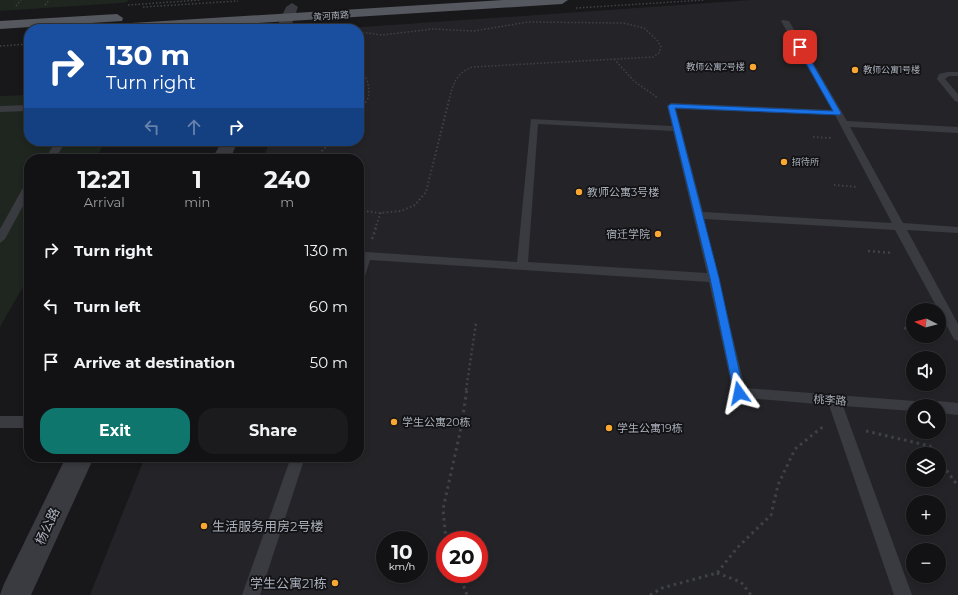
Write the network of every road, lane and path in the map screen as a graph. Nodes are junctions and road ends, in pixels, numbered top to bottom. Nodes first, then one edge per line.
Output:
1 (418, 0) edge
2 (562, 0) edge
3 (287, 18) edge
4 (785, 21) dead end
5 (24, 24) edge
6 (41, 24) edge
7 (184, 24) edge
8 (0, 25) edge
9 (24, 33) edge
10 (364, 33) edge
11 (0, 35) edge
12 (24, 44) edge
13 (0, 46) edge
14 (614, 59) junction
15 (958, 74) edge
16 (364, 77) edge
17 (958, 99) edge
18 (364, 104) edge
19 (671, 106) junction
20 (24, 108) edge
21 (0, 109) edge
22 (838, 113) junction
23 (844, 124) junction
24 (677, 129) junction
25 (958, 130) edge
26 (24, 195) edge
27 (364, 210) edge
28 (381, 212) junction
29 (698, 215) junction
30 (899, 227) junction
31 (958, 230) edge
32 (0, 239) edge
33 (366, 256) junction
34 (364, 262) edge
35 (522, 266) junction
36 (714, 278) junction
37 (476, 324) dead end
38 (958, 336) edge
39 (834, 400) junction
40 (906, 405) edge
41 (946, 407) edge
42 (958, 408) edge
43 (0, 422) edge
44 (24, 422) edge
45 (843, 426) junction
46 (931, 447) edge
47 (78, 462) edge
48 (296, 462) edge
49 (946, 470) edge
50 (958, 486) edge
51 (445, 531) edge
52 (717, 573) junction
53 (462, 583) edge
54 (15, 595) edge
55 (251, 595) edge
56 (467, 595) edge
57 (650, 595) edge
58 (751, 595) edge
59 (903, 595) edge

1 - 3 main road, 黄河南路
2 - 3 main road, 黄河南路
3 - 6 main road, 黄河南路
3 - 7 main road, 黄河南路
4 - 22 lane
5 - 8 main road, 黄河南路
9 - 11 main road
10 - 14 path
12 - 13 path
14 - 19 path
14 - 28 path
15 - 17 lane
16 - 18 path
19 - 22 lane
19 - 24 lane
20 - 21 lane
22 - 23 lane
23 - 25 lane
23 - 30 lane
24 - 29 lane
24 - 35 lane
26 - 32 lane
27 - 28 path
28 - 33 path
29 - 30 lane
29 - 36 lane
30 - 31 lane
30 - 38 lane
33 - 34 lane
33 - 35 lane
35 - 36 lane
36 - 39 lane, 桃李路
37 - 51 path
39 - 40 lane, 桃李路
39 - 45 lane
41 - 42 lane
43 - 44 lane
45 - 46 path
45 - 52 path
45 - 59 lane
47 - 54 street, 杨公路
48 - 55 lane
49 - 50 path
52 - 57 path
52 - 58 path
53 - 56 path

